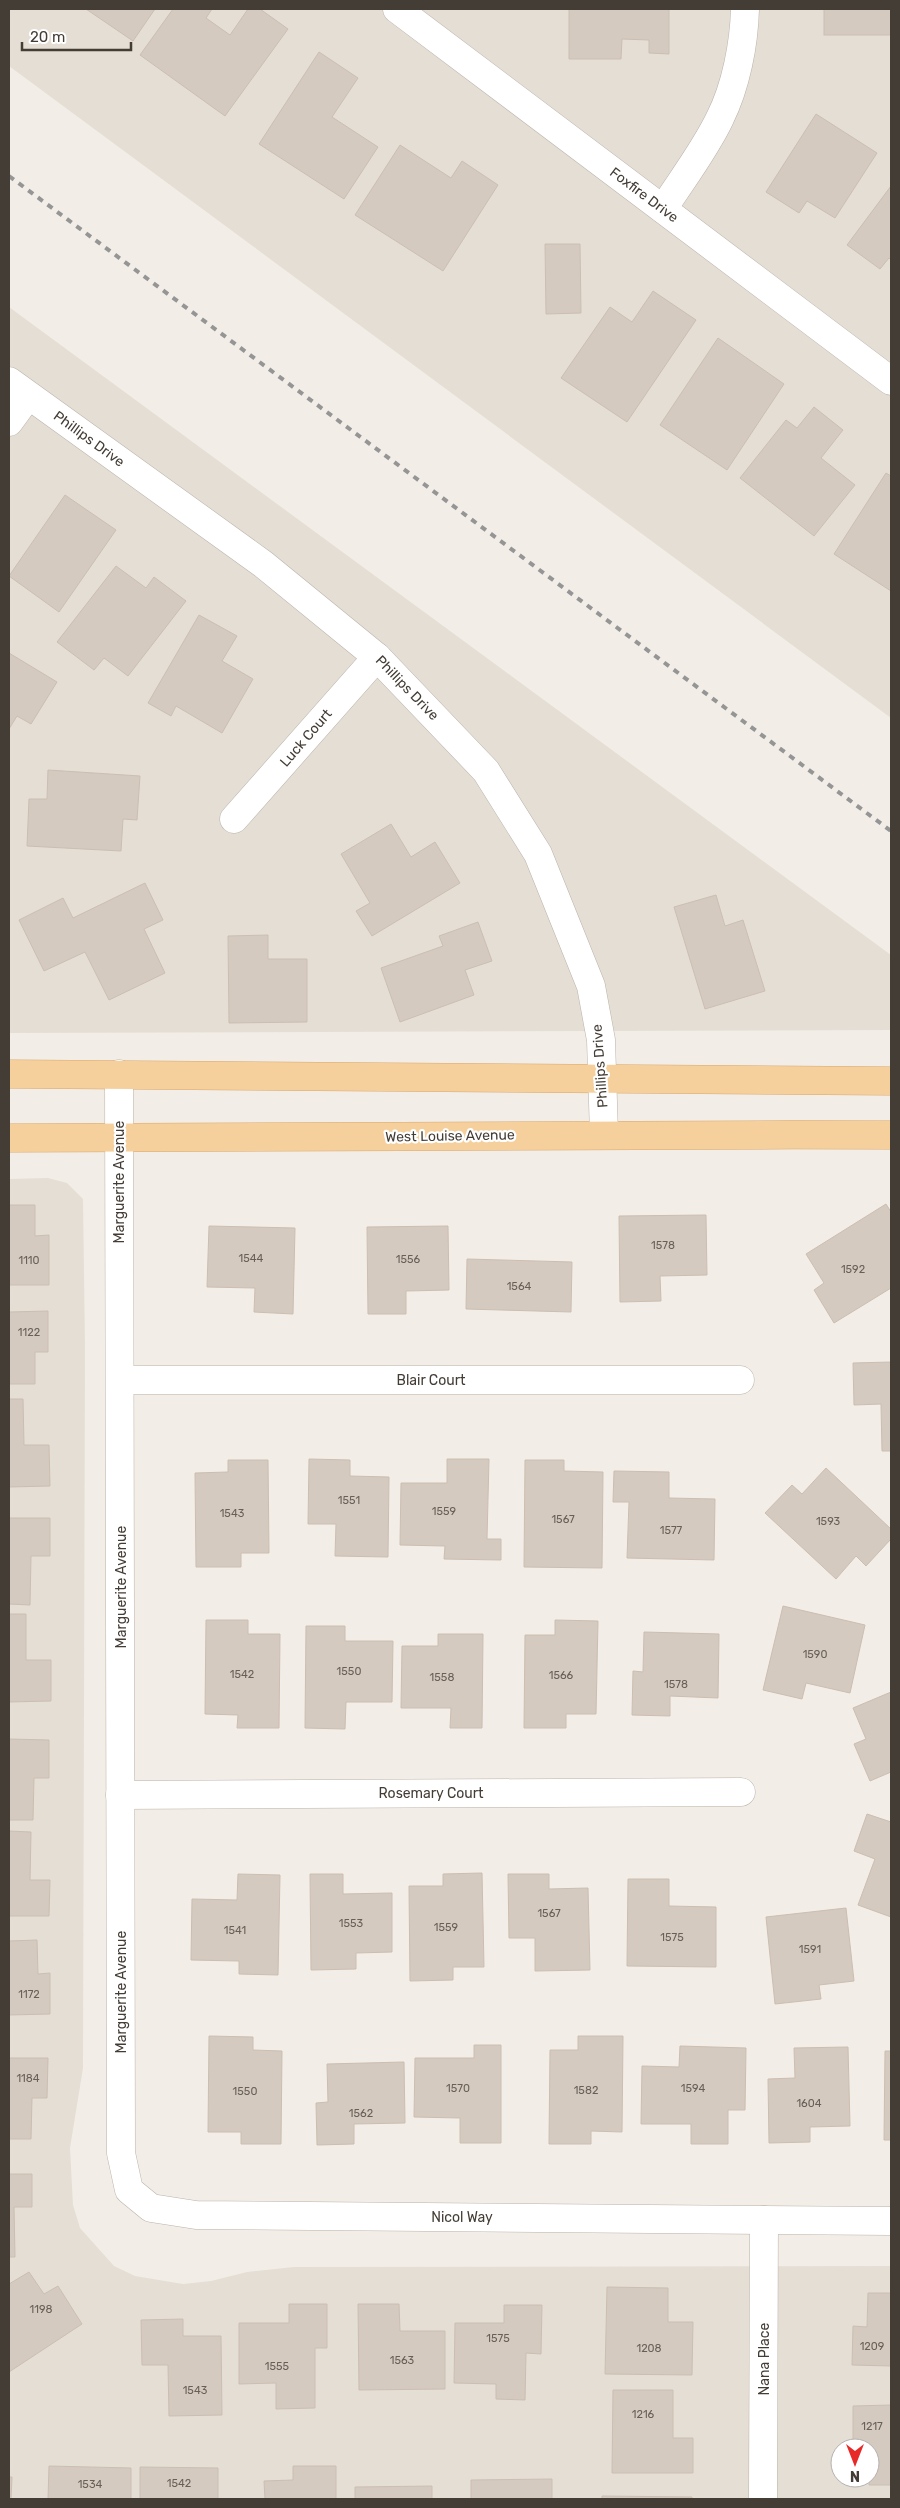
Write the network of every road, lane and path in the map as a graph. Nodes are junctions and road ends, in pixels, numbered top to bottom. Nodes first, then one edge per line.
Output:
1 (397, 9) edge
2 (745, 9) edge
3 (663, 209) junction
4 (891, 381) edge
5 (19, 388) edge
6 (9, 422) edge
7 (377, 657) junction
8 (234, 819) dead end
9 (9, 1074) edge
10 (119, 1074) junction
11 (603, 1078) junction
12 (891, 1081) edge
13 (604, 1134) junction
14 (891, 1135) edge
15 (118, 1137) junction
16 (9, 1138) edge
17 (121, 1380) junction
18 (740, 1380) dead end
19 (741, 1792) dead end
20 (120, 1795) junction
21 (121, 2101) joint
22 (764, 2220) junction
23 (891, 2221) edge
24 (763, 2499) edge

1 - 3 street, Foxfire Drive
2 - 3 street
3 - 4 street, Foxfire Drive
5 - 6 street
5 - 7 street, Phillips Drive
7 - 8 street, Luck Court
7 - 11 street, Phillips Drive
9 - 10 main road
10 - 11 main road
10 - 15 street, Marguerite Avenue
11 - 12 main road
11 - 13 street, Phillips Drive
13 - 14 main road, West Louise Avenue
13 - 15 main road, West Louise Avenue
15 - 16 main road, West Louise Avenue
15 - 17 street, Marguerite Avenue
17 - 18 street, Blair Court
17 - 20 street, Marguerite Avenue
19 - 20 street, Rosemary Court
20 - 21 street, Marguerite Avenue
21 - 22 street, Nicol Way
22 - 23 street, Nicol Way
22 - 24 street, Nana Place

